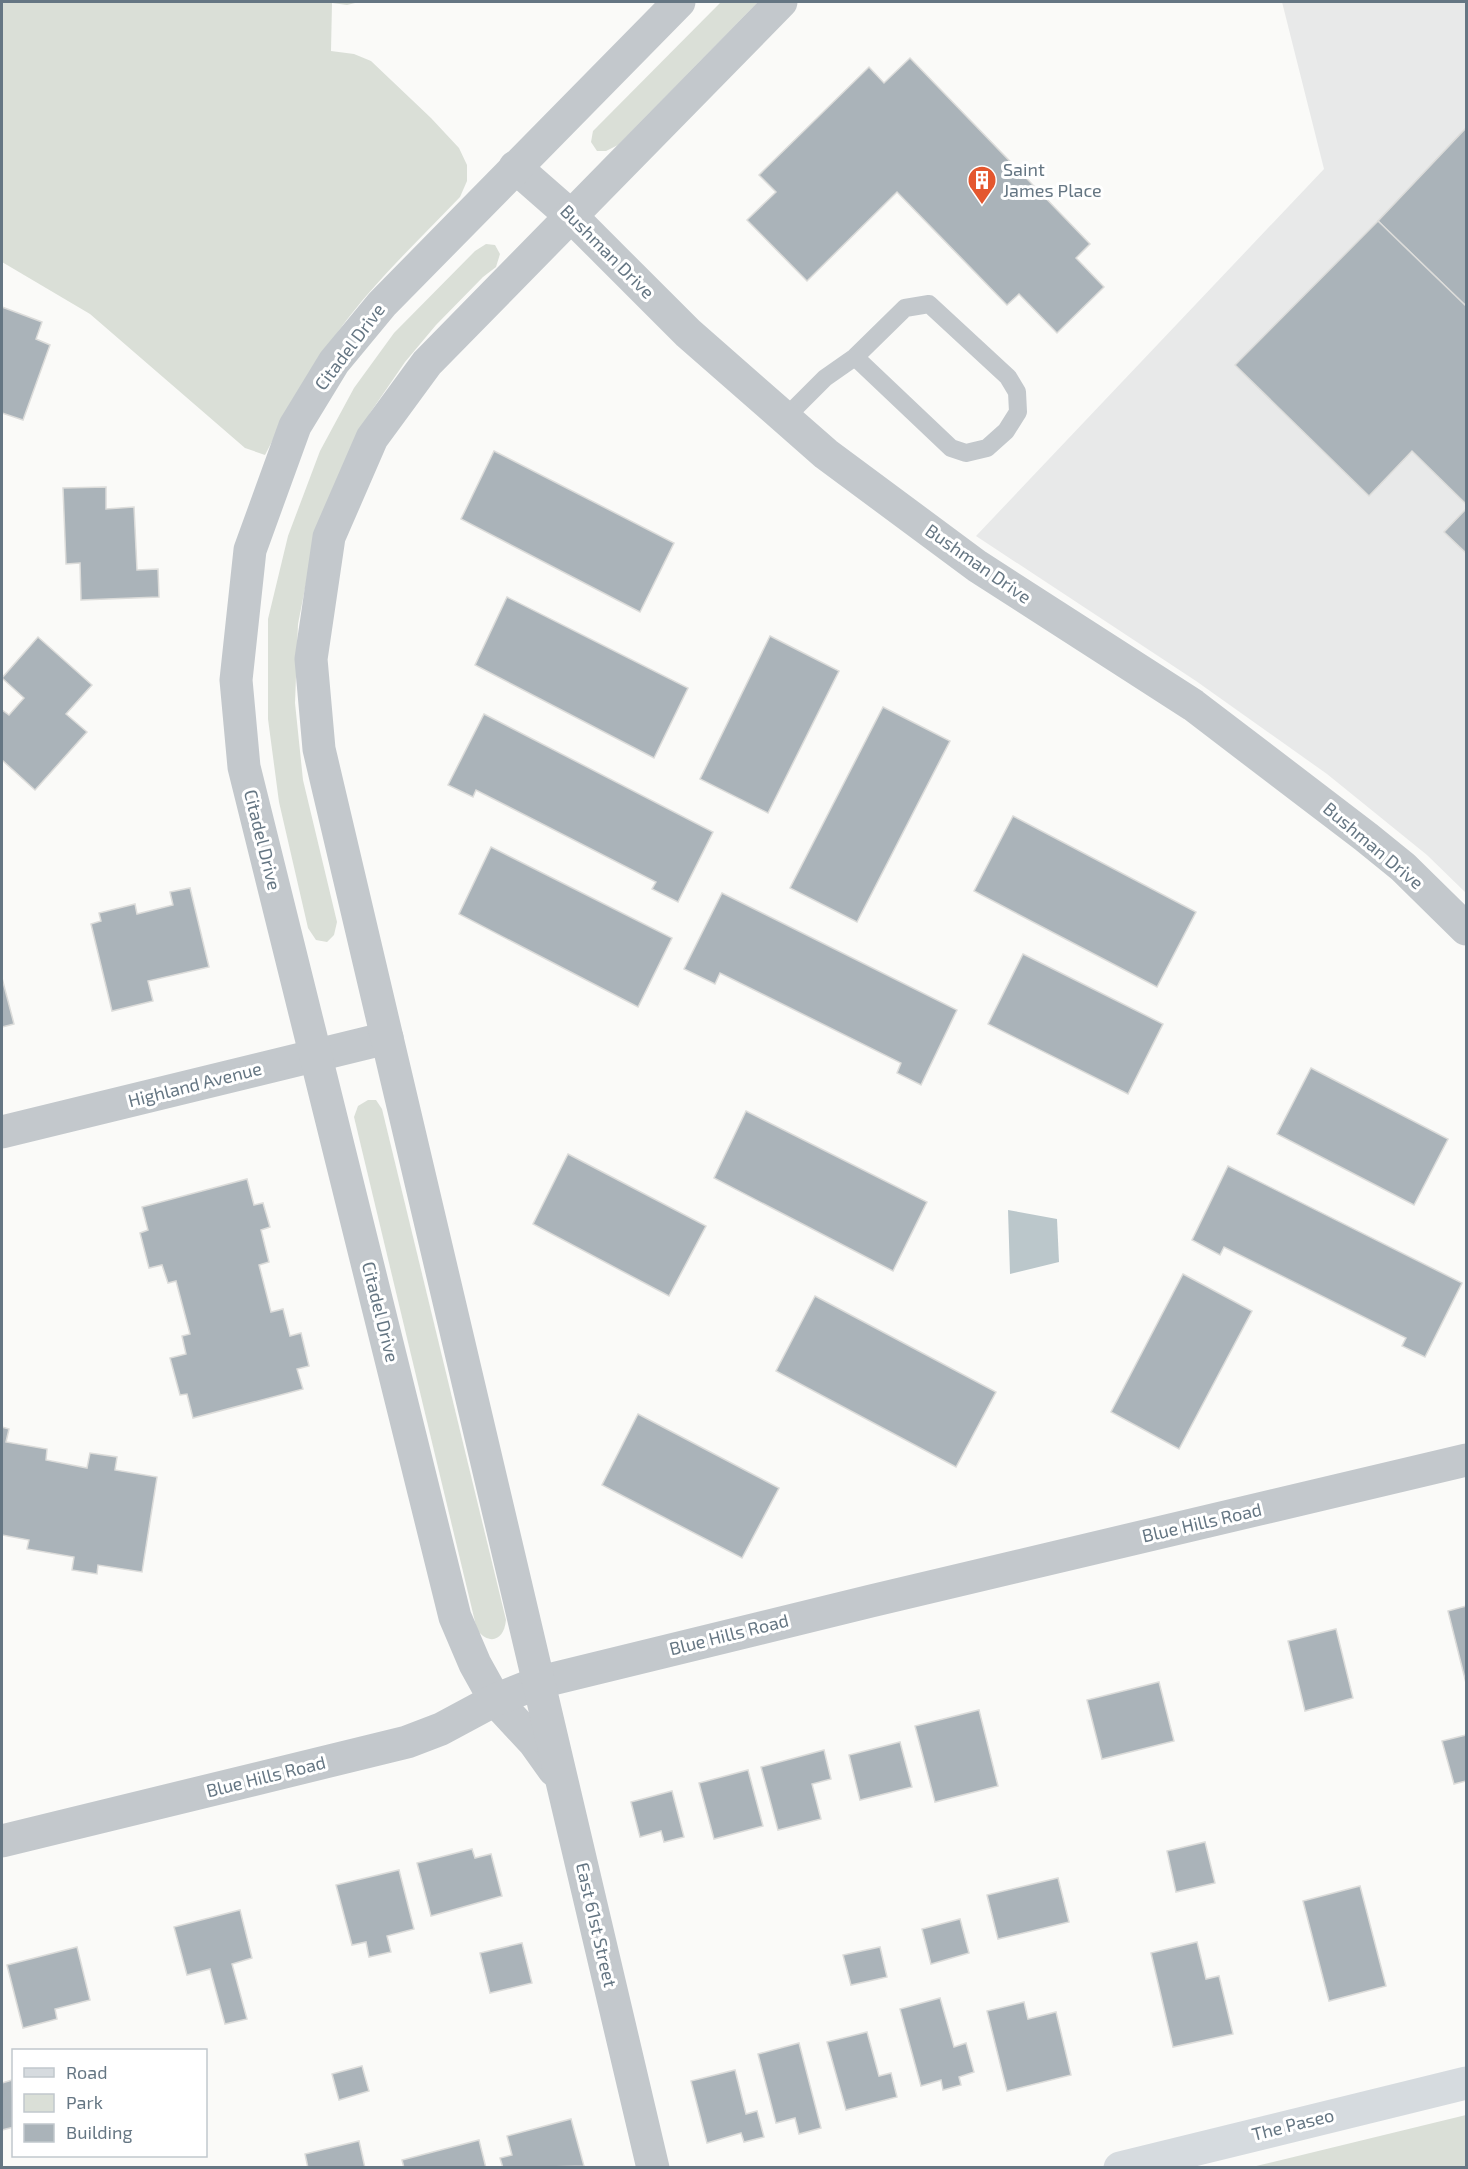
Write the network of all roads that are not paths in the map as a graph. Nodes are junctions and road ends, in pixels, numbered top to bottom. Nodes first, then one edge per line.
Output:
1 (679, 2) edge
2 (781, 2) edge
3 (515, 167) junction
4 (571, 216) junction
5 (855, 357) junction
6 (785, 418) junction
7 (1467, 929) edge
8 (387, 1038) junction
9 (316, 1055) junction
10 (2, 1132) edge
11 (1467, 1460) edge
12 (540, 1682) junction
13 (495, 1700) junction
14 (562, 1782) junction
15 (2, 1841) edge
16 (1467, 2083) edge
17 (653, 2168) edge
18 (1120, 2168) edge

1 - 3 street, Citadel Drive
2 - 4 street
3 - 4 street, Bushman Drive
3 - 9 street, Citadel Drive
4 - 6 street, Bushman Drive
4 - 8 street
5 - 5 lane
5 - 6 lane
6 - 7 street, Bushman Drive
8 - 9 street, Highland Avenue
8 - 12 street
9 - 10 street, Highland Avenue
9 - 13 street, Citadel Drive
11 - 12 street, Blue Hills Road
12 - 13 street, Blue Hills Road
12 - 14 street, East 61st Street
13 - 14 street, Citadel Drive
13 - 15 street, Blue Hills Road
14 - 17 street, East 61st Street
16 - 18 main road, The Paseo

